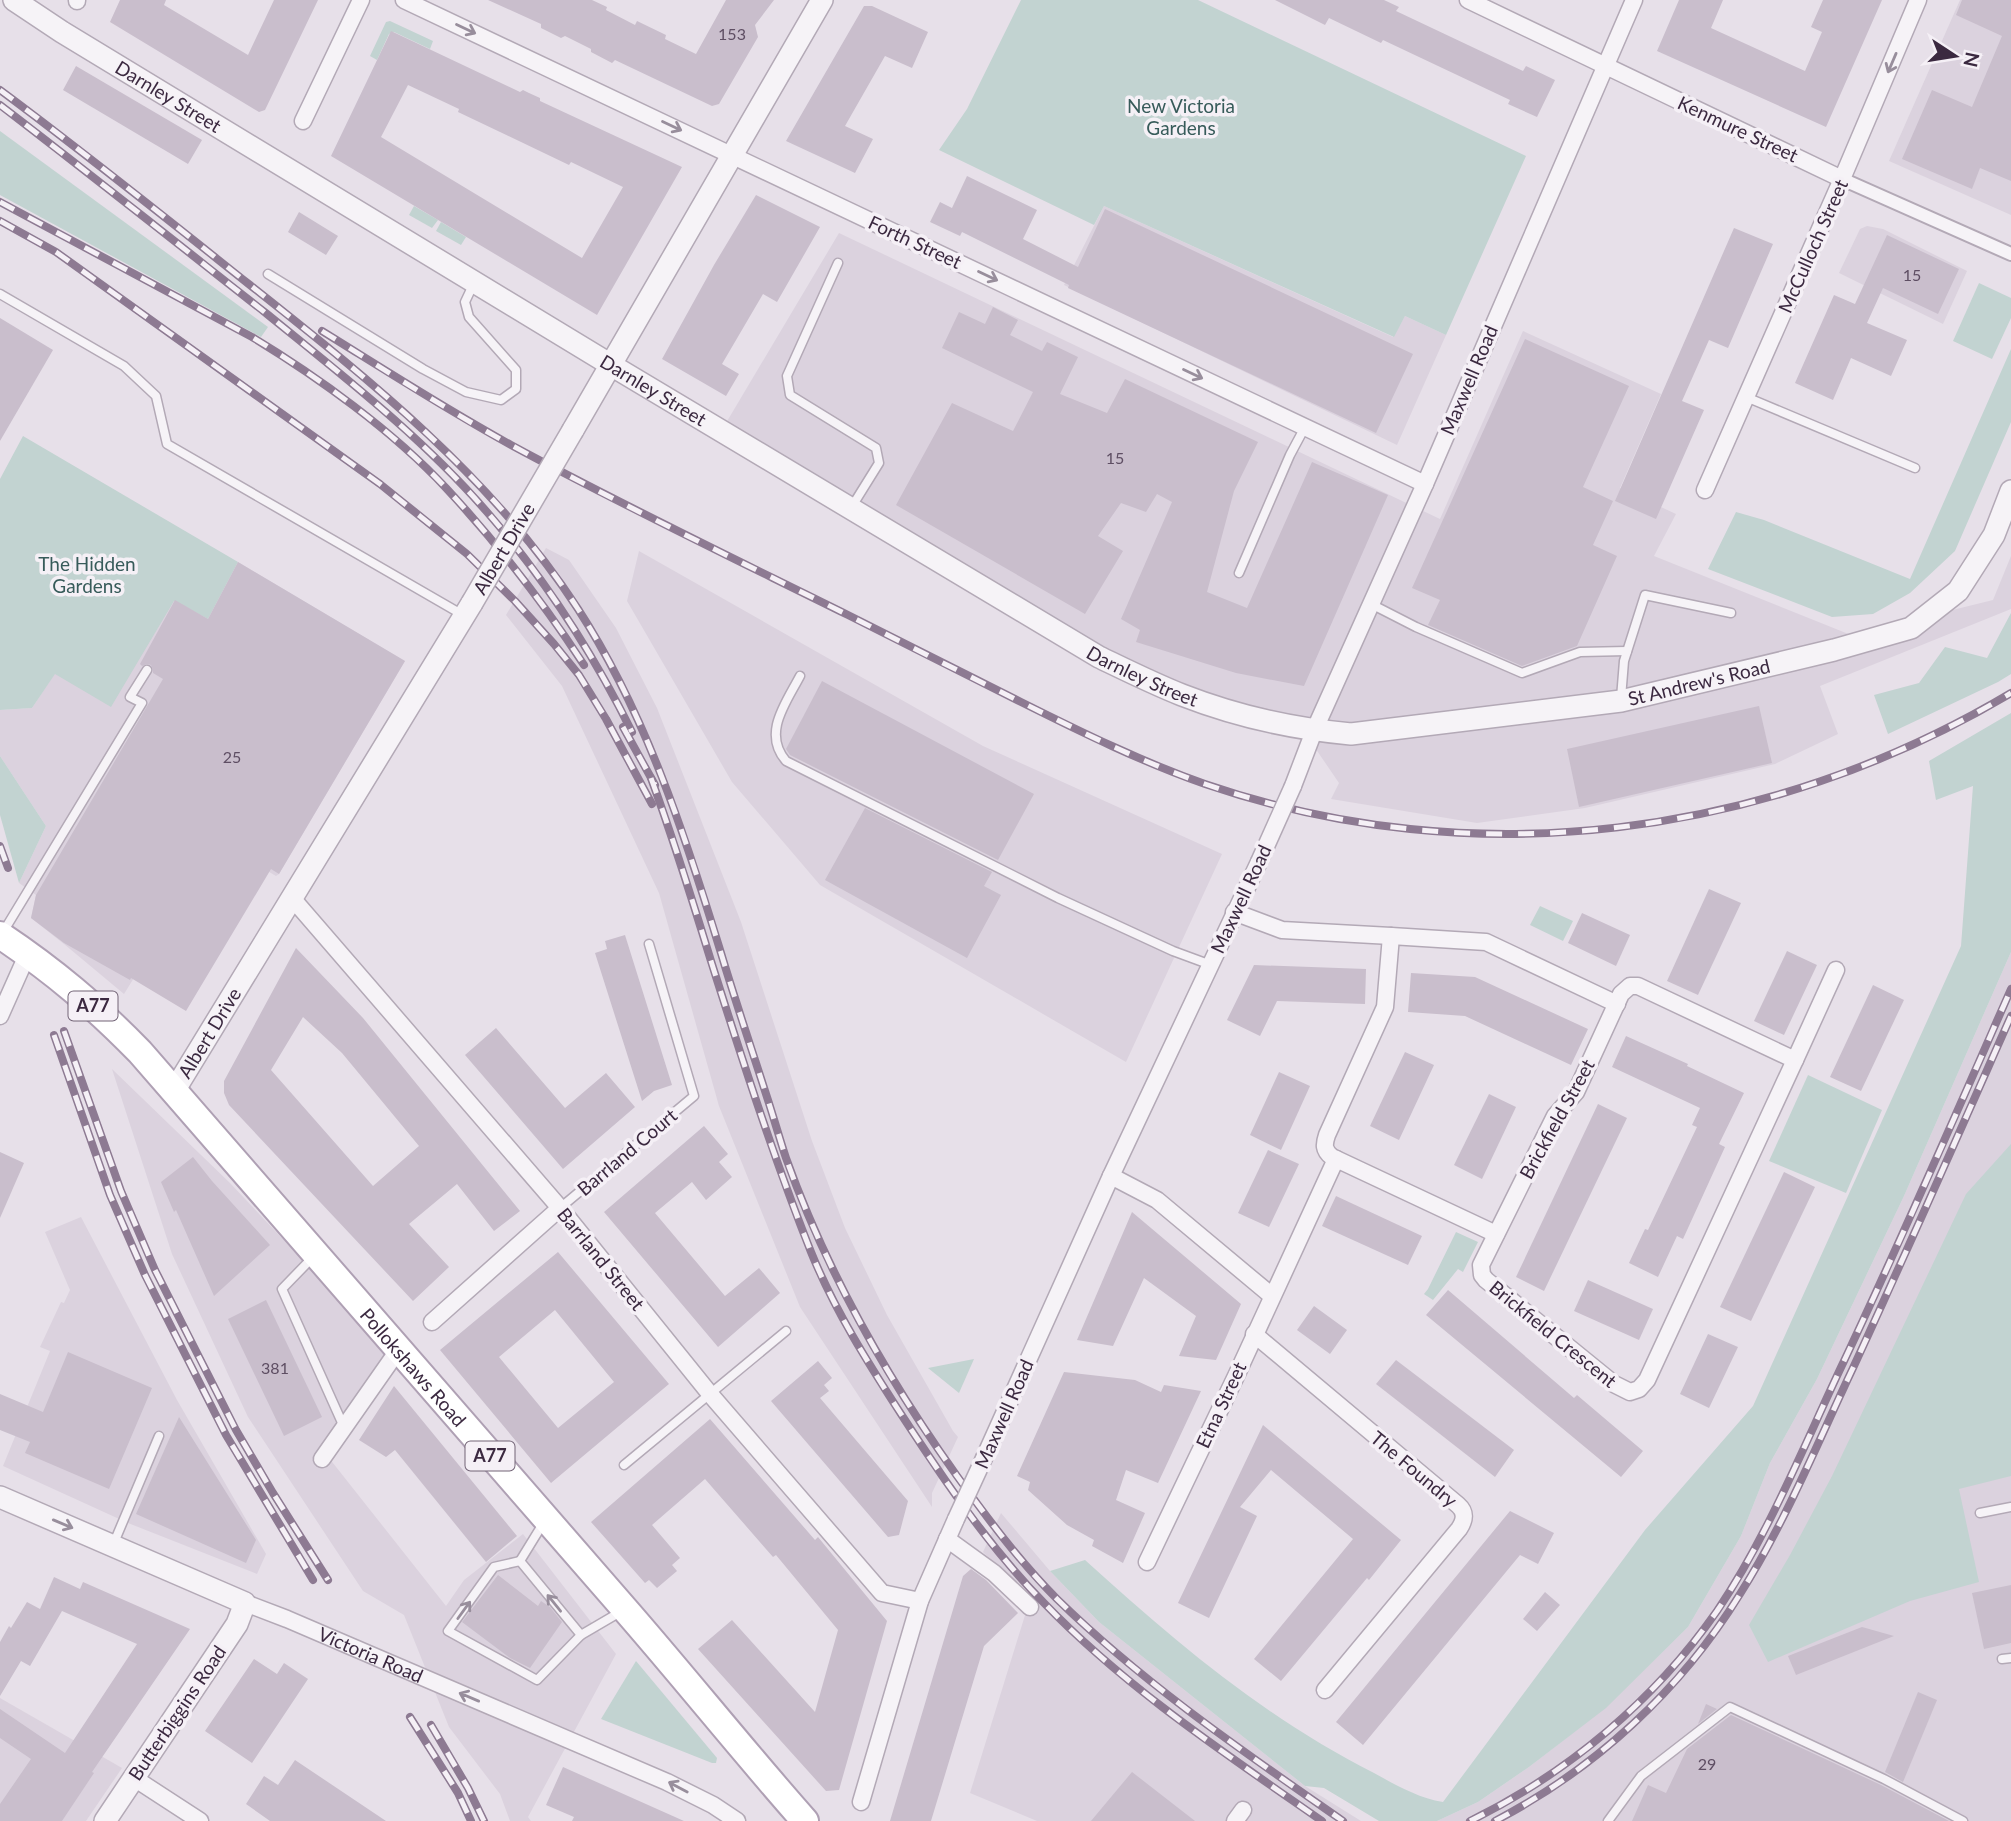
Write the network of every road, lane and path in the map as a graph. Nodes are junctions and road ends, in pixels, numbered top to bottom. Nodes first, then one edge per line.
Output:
1 (14, 0) edge
2 (361, 0) edge
3 (404, 0) edge
4 (822, 0) edge
5 (1468, 0) edge
6 (1634, 0) edge
7 (1918, 0) edge
8 (1604, 66) junction
9 (303, 121) dead end
10 (734, 155) junction
11 (1842, 179) junction
12 (2011, 254) edge
13 (838, 263) dead end
14 (268, 274) dead end
15 (475, 282) junction
16 (0, 295) edge
17 (611, 365) junction
18 (1746, 397) junction
19 (1305, 427) junction
20 (1915, 468) dead end
21 (1425, 484) junction
22 (1705, 490) dead end
23 (2009, 504) edge
24 (851, 509) junction
25 (1239, 573) dead end
26 (1371, 604) junction
27 (467, 609) junction
28 (1731, 613) dead end
29 (1627, 651) junction
30 (147, 670) dead end
31 (800, 676) dead end
32 (1621, 701) junction
33 (1314, 731) junction
34 (292, 898) junction
35 (1234, 912) junction
36 (0, 936) edge
37 (1391, 936) junction
38 (649, 944) dead end
39 (28, 953) junction
40 (1211, 965) junction
41 (1836, 970) dead end
42 (1617, 1004) junction
43 (0, 1016) edge
44 (1795, 1059) junction
45 (174, 1091) junction
46 (1336, 1159) junction
47 (1111, 1176) junction
48 (560, 1208) junction
49 (1496, 1234) junction
50 (316, 1254) junction
51 (1272, 1296) junction
52 (432, 1322) dead end
53 (786, 1331) dead end
54 (1254, 1334) junction
55 (398, 1349) junction
56 (710, 1394) junction
57 (344, 1427) junction
58 (159, 1436) dead end
59 (322, 1459) dead end
60 (624, 1465) dead end
61 (0, 1497) edge
62 (2011, 1507) edge
63 (1980, 1513) dead end
64 (545, 1520) junction
65 (947, 1539) junction
66 (113, 1545) junction
67 (520, 1561) junction
68 (1147, 1563) dead end
69 (920, 1601) junction
70 (245, 1603) junction
71 (1030, 1607) dead end
72 (625, 1609) junction
73 (581, 1635) junction
74 (1325, 1690) dead end
75 (134, 1778) junction
76 (861, 1802) dead end
77 (105, 1821) edge
78 (200, 1821) edge
79 (737, 1821) edge
80 (805, 1821) edge
81 (1608, 1821) edge
82 (1963, 1821) edge

1 - 15 street, Darnley Street
2 - 9 street
3 -> 10 street, Forth Street
4 - 10 street, Albert Drive
5 - 8 street, Kenmure Street
6 - 8 street, Maxwell Road
7 -> 11 street, McCulloch Street
8 - 11 street, Kenmure Street
8 - 21 street, Maxwell Road
10 - 17 street, Albert Drive
10 -> 19 street, Forth Street
11 - 12 street, Kenmure Street
11 - 18 street, McCulloch Street
13 - 24 lane
14 - 15 lane
15 - 17 street, Darnley Street
16 - 27 lane
17 - 24 street, Darnley Street
17 - 27 street, Albert Drive, bridge
18 - 20 lane
18 - 22 street, McCulloch Street
19 - 21 street, Forth Street
19 - 25 lane
21 - 26 street, Maxwell Road
23 - 32 street, St Andrew's Road
24 - 33 street, Darnley Street
26 - 29 lane
26 - 33 street, Maxwell Road
27 - 34 street, Albert Drive
28 - 29 lane
29 - 32 lane
30 - 36 lane
31 - 40 lane
32 - 33 street, St Andrew's Road
33 - 35 street, Maxwell Road, bridge
34 - 45 street, Albert Drive
34 - 48 street, Barrland Street
35 - 37 street
35 - 40 street, Maxwell Road
36 - 39 main road, Pollokshaws Road / A77
37 - 42 street
37 - 46 street
38 - 48 lane, Barrland Court
39 - 43 street
39 - 45 main road, Pollokshaws Road / A77
40 - 47 street, Maxwell Road
41 - 44 street, Brickfield Crescent
42 - 44 street
42 - 49 street, Brickfield Street
44 - 49 street, Brickfield Crescent
45 - 50 main road, Pollokshaws Road / A77
46 - 49 street
46 - 51 street, Etna Street
47 - 51 street
47 - 65 street, Maxwell Road, bridge
48 - 52 street
48 - 56 street, Barrland Street
50 - 55 main road, Pollokshaws Road / A77
50 - 57 lane
51 - 54 street, Etna Street
53 - 56 lane
54 - 68 street, Etna Street
54 - 74 street, The Foundry
55 - 57 street
55 - 64 main road, Pollokshaws Road / A77
56 - 60 lane
56 - 69 street, Barrland Street
57 - 59 street
58 - 66 lane
61 -> 66 street, Victoria Road
62 - 63 lane
64 - 67 lane
64 - 72 main road, Pollokshaws Road / A77
65 - 69 street, Maxwell Road
65 - 71 street
66 - 70 street, Victoria Road
73 -> 67 lane
73 -> 67 lane
69 - 76 street, Maxwell Road
70 - 75 street, Butterbiggins Road
79 -> 70 street, Victoria Road
72 - 73 lane
72 - 80 main road, Pollokshaws Road / A77
75 - 77 street, Butterbiggins Road
75 - 78 street
81 - 82 lane

